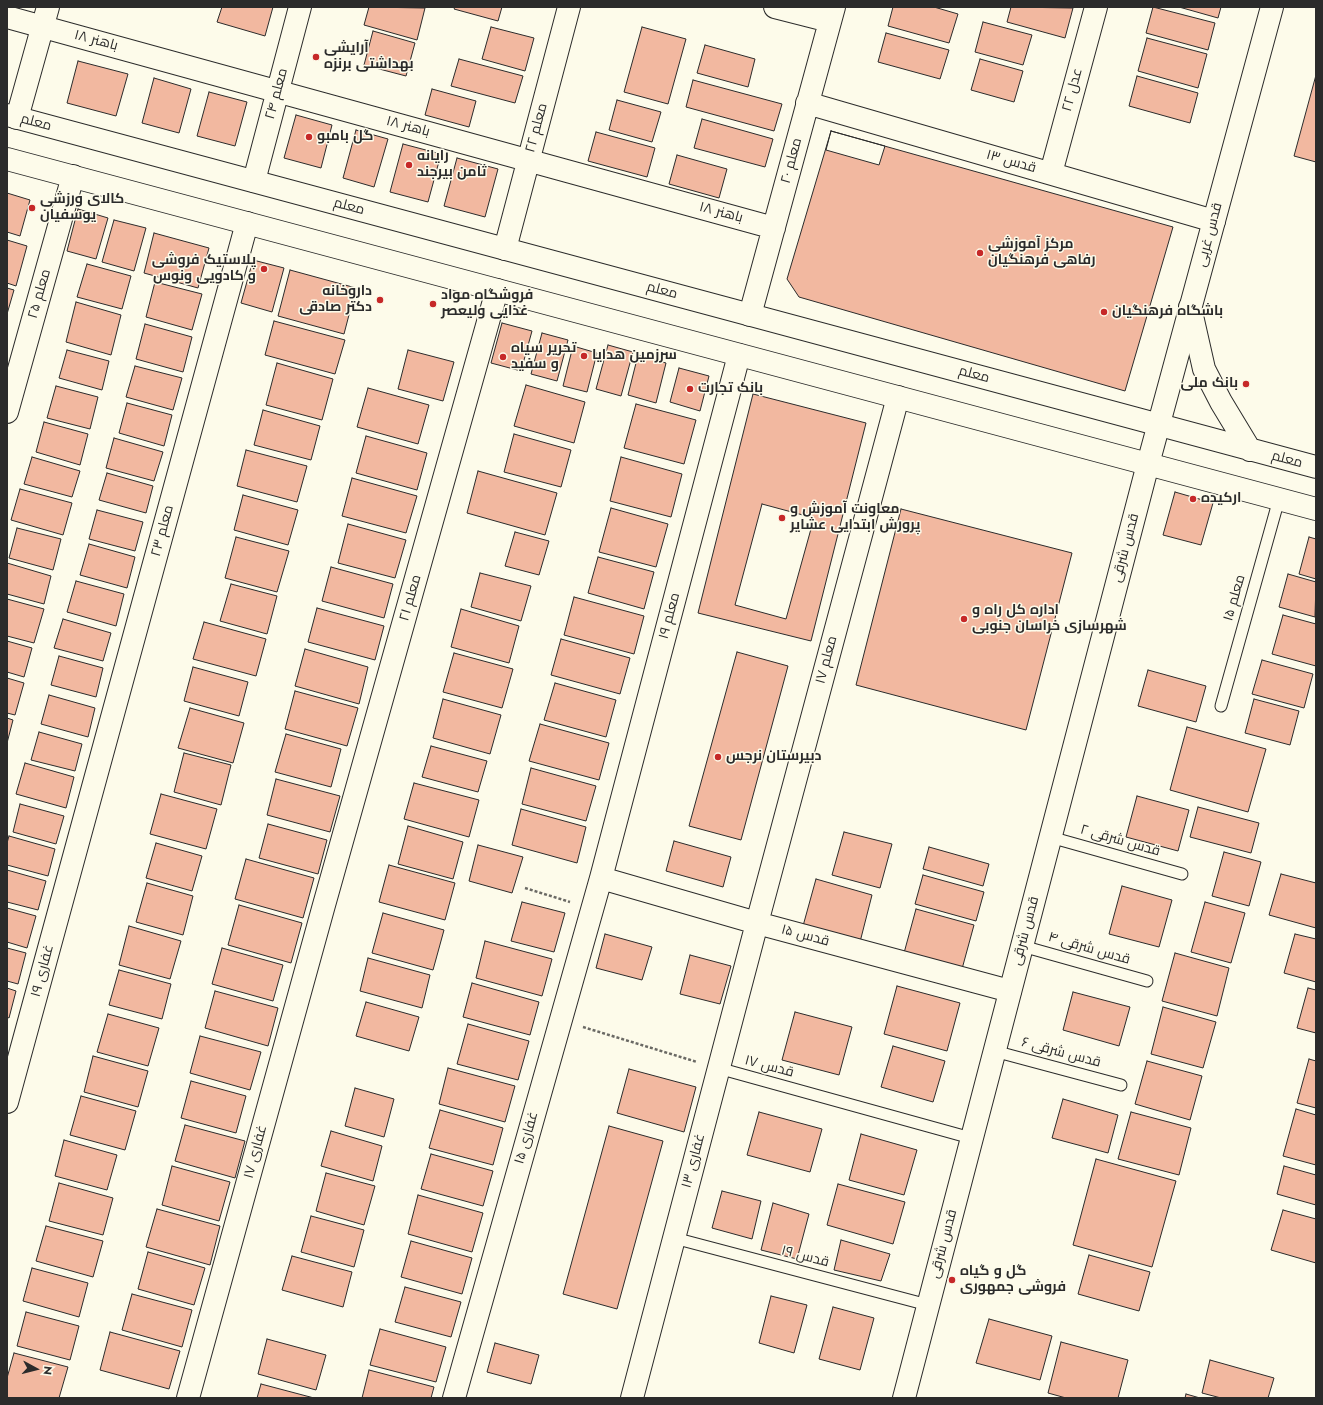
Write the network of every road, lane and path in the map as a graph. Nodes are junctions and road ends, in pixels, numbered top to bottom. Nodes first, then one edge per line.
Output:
1 (300, 7) edge
2 (569, 7) edge
3 (775, 7) edge
4 (1096, 7) edge
5 (1272, 7) edge
6 (832, 14) edge
7 (7, 17) edge
8 (46, 17) edge
9 (278, 91) junction
10 (807, 103) junction
11 (12, 116) edge
12 (7, 159) edge
13 (529, 160) junction
14 (1051, 173) junction
15 (73, 176) junction
16 (254, 181) junction
17 (1214, 221) junction
18 (247, 223) junction
19 (774, 228) junction
20 (505, 249) junction
21 (497, 290) junction
22 (1190, 307) junction
23 (750, 315) junction
24 (740, 354) junction
25 (898, 397) junction
26 (7, 412) edge
27 (1158, 425) junction
28 (1250, 450) junction
29 (1148, 464) junction
30 (1316, 467) edge
31 (1279, 499) junction
32 (1316, 508) edge
33 (1221, 706) dead end
34 (1050, 837) junction
35 (79, 839) joint
36 (1182, 874) dead end
37 (601, 878) junction
38 (525, 888) dead end
39 (324, 905) joint
40 (592, 909) junction
41 (756, 923) junction
42 (1022, 946) junction
43 (1147, 982) dead end
44 (1010, 991) junction
45 (560, 1021) junction
46 (994, 1051) junction
47 (718, 1068) junction
48 (1120, 1084) dead end
49 (7, 1102) edge
50 (971, 1138) junction
51 (674, 1238) junction
52 (928, 1305) junction
53 (188, 1398) edge
54 (454, 1398) edge
55 (632, 1398) edge
56 (904, 1398) edge

1 - 9 street, معلم ۲۴
2 - 13 street, معلم ۲۲
3 - 6 street
4 - 14 street, عدل ۲۲
5 - 17 street, قدس غربی
6 - 10 street, معلم ۲۰
7 - 8 street, باهنر ۱۸
8 - 9 street, باهنر ۱۸
8 - 11 street
9 - 13 street, باهنر ۱۸
9 - 16 street, معلم ۲۴
10 - 14 street, قدس ۱۳
10 - 19 street, معلم ۲۰
11 - 16 street, معلم
12 - 15 street
13 - 19 street, باهنر ۱۸
13 - 20 street, معلم ۲۲
14 - 17 street, قدس ۱۳
15 - 18 street
15 - 26 street, معلم ۲۵
16 - 20 street, معلم
17 - 22 street, قدس غربی
18 - 21 street
18 - 35 street, معلم ۲۳
19 - 23 street, معلم ۲۰
20 - 23 street, معلم
21 - 24 street
21 - 39 street, معلم ۲۱
22 - 27 street, قدس غربی
22 - 28 street
23 - 27 street, معلم
24 - 25 street
24 - 37 street, معلم ۱۹
25 - 29 street
25 - 41 street, معلم ۱۷
27 - 28 street, معلم
27 - 29 street, قدس غربی
28 - 30 street, معلم
29 - 31 street
29 - 34 street, قدس شرقی
31 - 32 street
31 - 33 lane, معلم ۱۵
34 - 36 lane, قدس شرقی ۲
34 - 42 street, قدس شرقی
35 - 49 street, غفاری ۱۹
37 - 40 street, غفاری ۱۵
37 - 41 street, قدس ۱۵
38 - 40 path
39 - 53 street, غفاری ۱۷
40 - 45 street, غفاری ۱۵
41 - 44 street, قدس ۱۵
41 - 47 street, غفاری ۱۳
42 - 43 lane, قدس شرقی ۴
42 - 44 street, قدس شرقی
44 - 46 street, قدس شرقی
45 - 47 path
45 - 54 street, غفاری ۱۵
46 - 48 lane, قدس شرقی ۶
46 - 50 street, قدس شرقی
47 - 50 lane, قدس ۱۷
47 - 51 street, غفاری ۱۳
50 - 52 street, قدس شرقی
51 - 52 lane, قدس ۱۹
51 - 55 street, غفاری ۱۳
52 - 56 street, قدس شرقی

